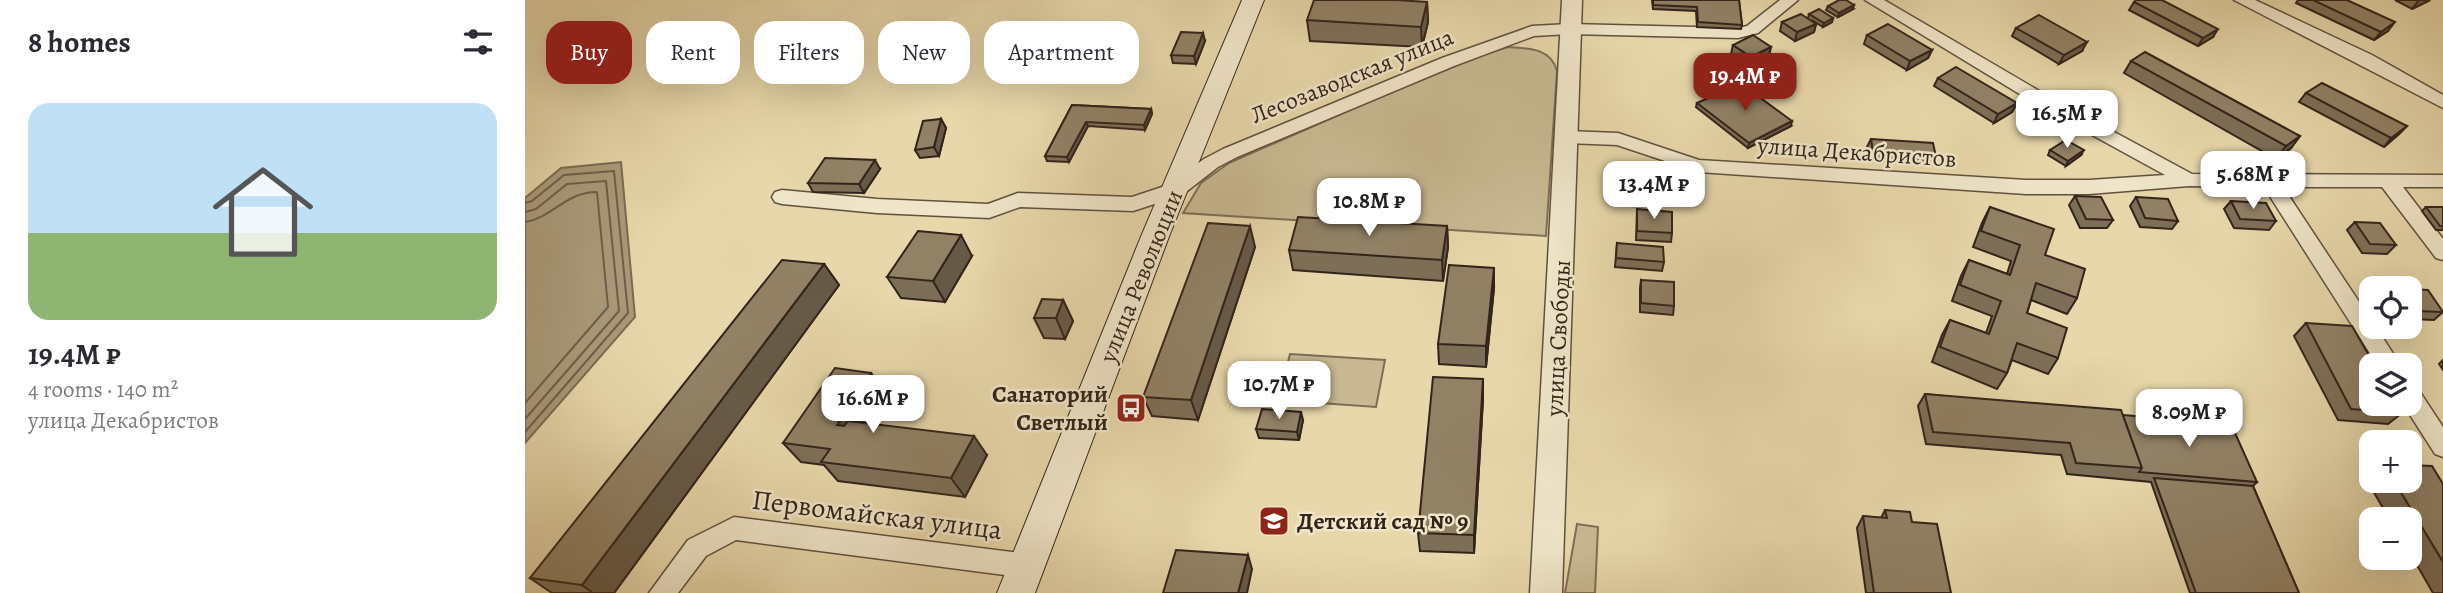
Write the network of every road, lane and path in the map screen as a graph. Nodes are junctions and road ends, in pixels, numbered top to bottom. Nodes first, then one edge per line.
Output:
1 (1253, 0) edge
2 (1572, 0) edge
3 (1790, 0) edge
4 (1873, 0) edge
5 (2242, 0) edge
6 (1569, 29) junction
7 (2422, 91) junction
8 (2443, 102) edge
9 (2443, 119) edge
10 (1567, 137) junction
11 (2440, 177) edge
12 (2189, 180) junction
13 (2269, 180) junction
14 (2387, 180) junction
15 (1175, 190) junction
16 (782, 197) dead end
17 (2443, 253) edge
18 (2382, 353) edge
19 (2422, 415) edge
20 (2443, 447) edge
21 (1022, 579) edge
22 (662, 593) edge
23 (1546, 593) edge

1 - 15 main road, улица Революции
2 - 6 street, улица Свободы
3 - 6 street, Лесозаводская улица
4 - 12 street
5 - 7 street
6 - 10 street, улица Свободы
6 - 15 street, Лесозаводская улица
7 - 8 street
7 - 9 street
10 - 12 street, улица Декабристов
10 - 23 street, улица Свободы
11 - 14 street, улица Декабристов
12 - 13 street, улица Декабристов
13 - 14 street, улица Декабристов
13 - 18 street
14 - 17 street
15 - 16 street, Лесозаводская улица
15 - 21 main road, улица Революции
19 - 20 street
21 - 22 street, Первомайская улица

